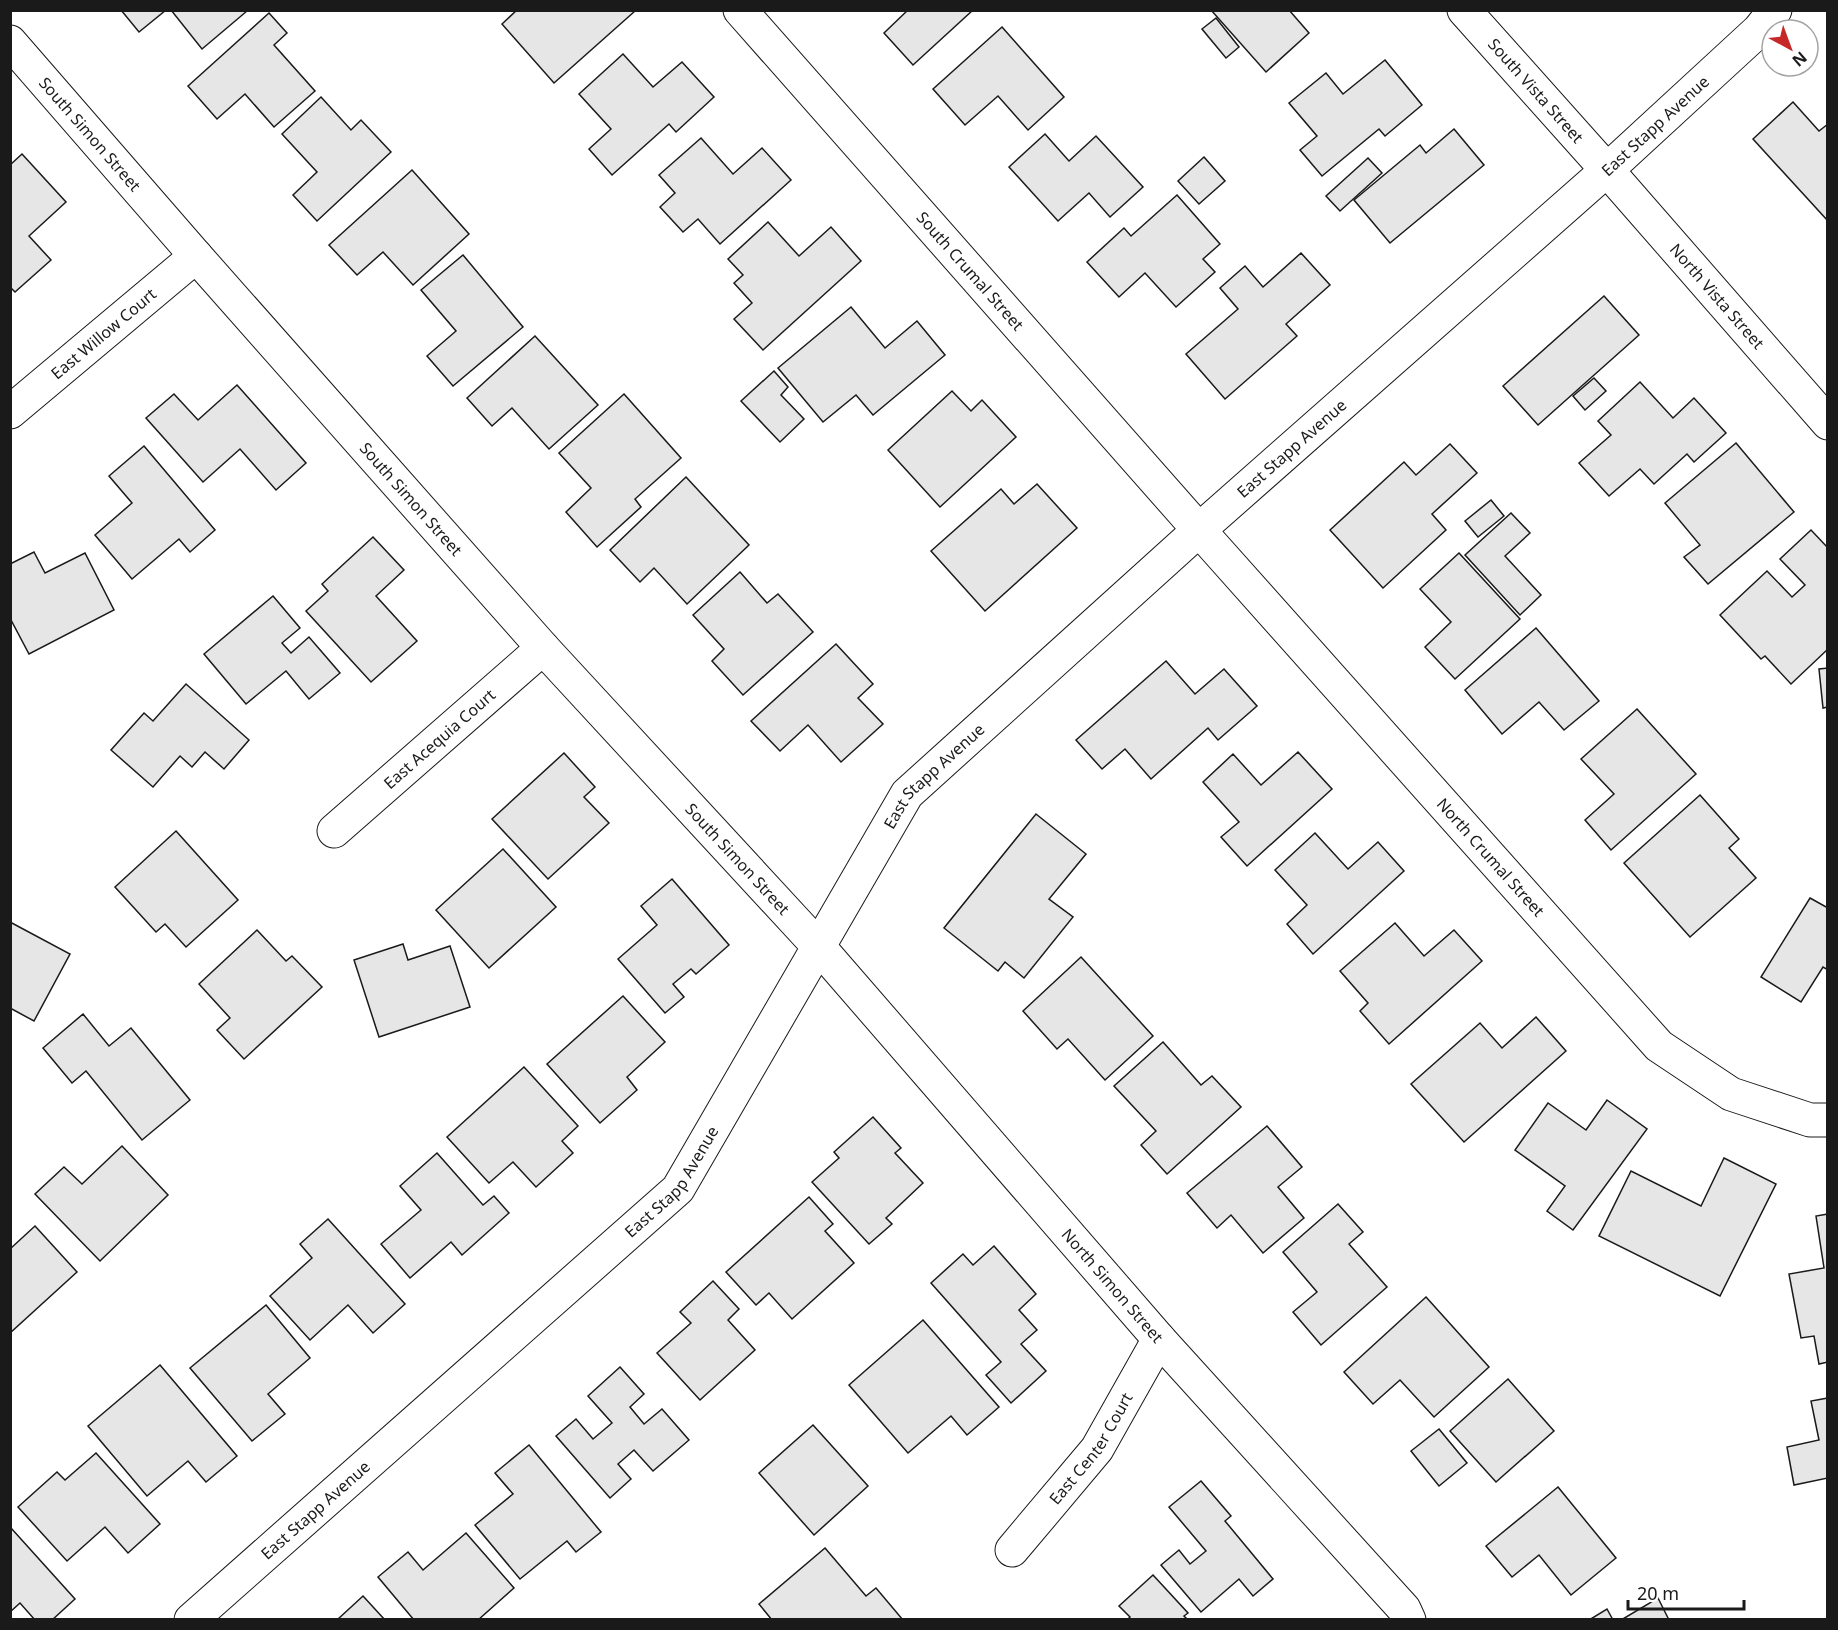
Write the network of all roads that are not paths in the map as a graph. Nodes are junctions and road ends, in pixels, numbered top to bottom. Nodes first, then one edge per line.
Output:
1 (740, 10) edge
2 (1464, 10) edge
3 (1775, 10) edge
4 (10, 42) edge
5 (1607, 170) junction
6 (196, 256) junction
7 (10, 412) edge
8 (1827, 423) edge
9 (1199, 530) junction
10 (543, 648) junction
11 (334, 831) dead end
12 (819, 947) junction
13 (1827, 1120) edge
14 (1159, 1339) junction
15 (1012, 1550) dead end
16 (191, 1620) edge
17 (1409, 1620) edge

1 - 9 street, South Crumal Street
2 - 5 street, South Vista Street
3 - 5 street, East Stapp Avenue
4 - 6 street, South Simon Street
5 - 8 street, North Vista Street
5 - 9 street, East Stapp Avenue
6 - 7 street, East Willow Court
6 - 10 street, South Simon Street
9 - 12 street, East Stapp Avenue
9 - 13 street, North Crumal Street
10 - 11 street, East Acequia Court
10 - 12 street, South Simon Street
12 - 14 street, North Simon Street
12 - 16 street, East Stapp Avenue
14 - 15 street, East Center Court
14 - 17 street, North Simon Street

